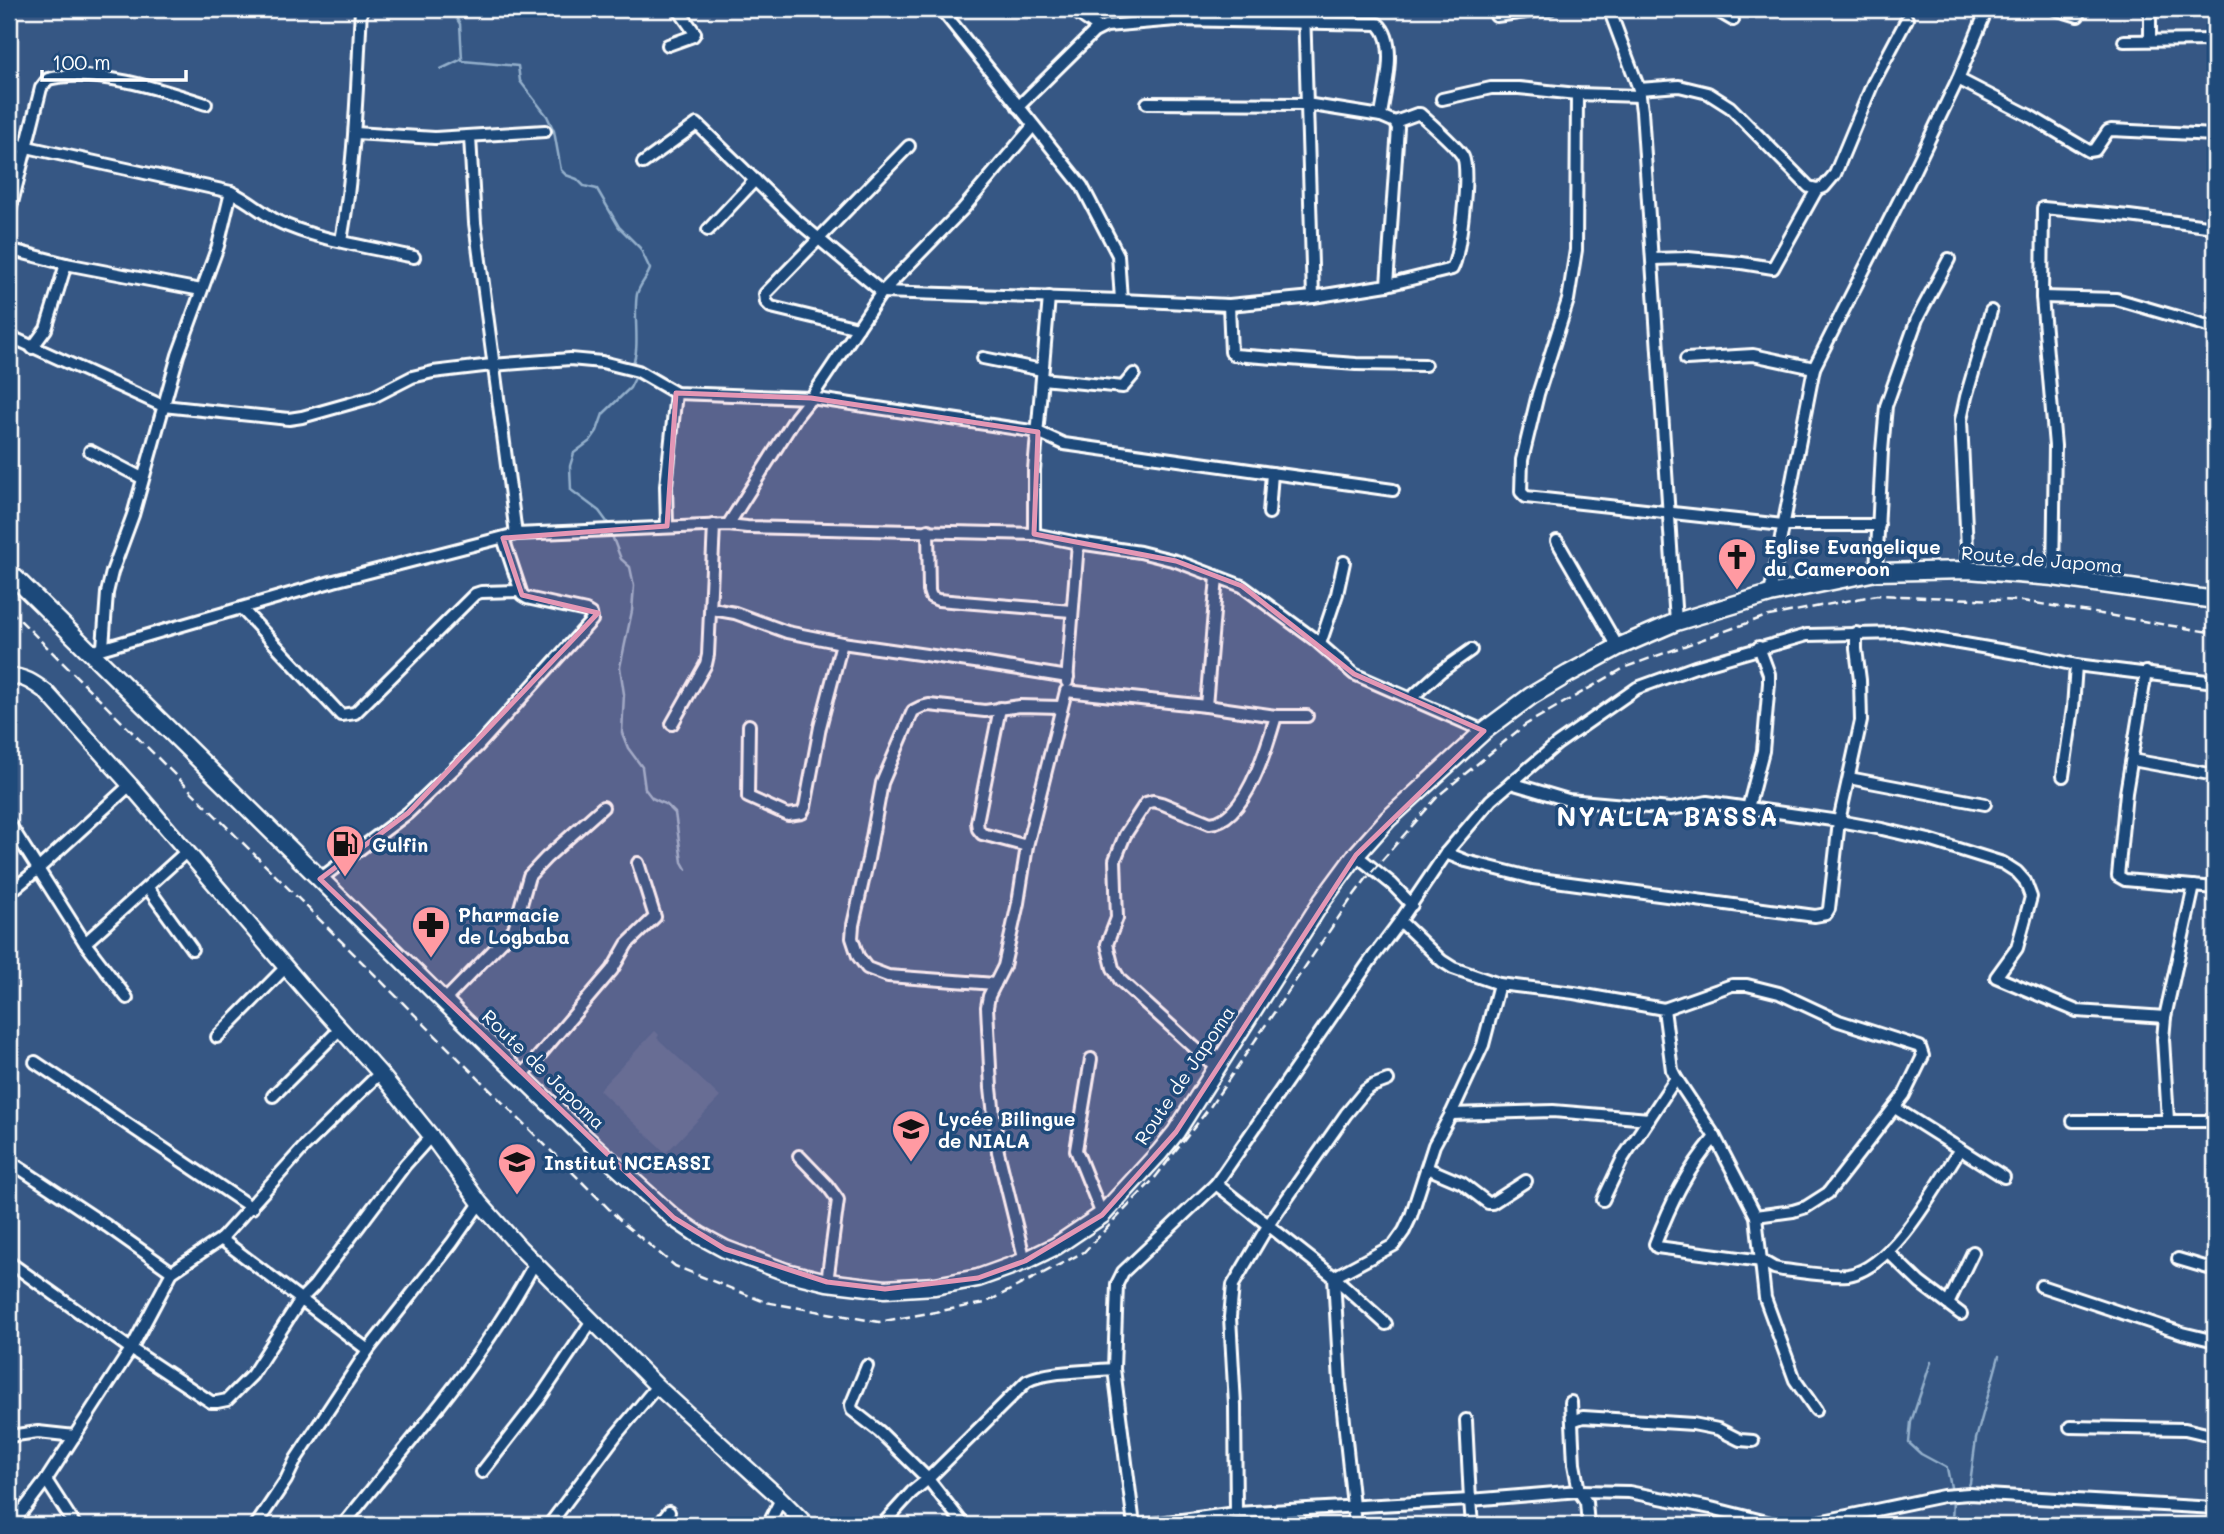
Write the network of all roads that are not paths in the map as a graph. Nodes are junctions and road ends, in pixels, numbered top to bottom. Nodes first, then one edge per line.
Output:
1 (361, 9) edge
2 (678, 9) edge
3 (941, 9) edge
4 (1071, 9) edge
5 (1304, 9) edge
6 (1550, 9) edge
7 (1609, 9) edge
8 (1714, 9) edge
9 (1987, 9) edge
10 (2055, 9) edge
11 (2150, 9) edge
12 (1496, 16) dead end
13 (2078, 16) dead end
14 (1907, 19) dead end
15 (1733, 20) dead end
16 (1304, 23) junction
17 (1099, 28) junction
18 (2150, 40) junction
19 (2215, 40) edge
20 (2124, 41) dead end
21 (668, 45) dead end
22 (1958, 79) junction
23 (1639, 92) junction
24 (1577, 94) junction
25 (1442, 99) dead end
26 (1147, 103) dead end
27 (206, 104) dead end
28 (1306, 104) junction
29 (1018, 107) junction
30 (1381, 116) junction
31 (1395, 122) junction
32 (1033, 126) junction
33 (545, 131) dead end
34 (355, 133) junction
35 (2215, 135) edge
36 (470, 138) junction
37 (9, 143) edge
38 (26, 146) junction
39 (909, 146) dead end
40 (643, 163) dead end
41 (755, 180) junction
42 (1817, 189) junction
43 (231, 192) junction
44 (9, 215) edge
45 (2215, 227) edge
46 (708, 230) dead end
47 (818, 240) junction
48 (341, 241) junction
49 (9, 246) edge
50 (414, 257) dead end
51 (1652, 259) junction
52 (1950, 259) dead end
53 (66, 264) junction
54 (1387, 285) junction
55 (201, 290) junction
56 (882, 292) junction
57 (1049, 297) junction
58 (1313, 297) junction
59 (2042, 297) junction
60 (1121, 300) junction
61 (1229, 305) junction
62 (1991, 311) dead end
63 (858, 328) junction
64 (2215, 328) edge
65 (9, 336) edge
66 (32, 348) junction
67 (984, 358) dead end
68 (1686, 359) dead end
69 (492, 365) junction
70 (1425, 365) dead end
71 (1814, 368) junction
72 (1133, 374) dead end
73 (1042, 375) junction
74 (676, 393) junction
75 (811, 398) junction
76 (163, 406) junction
77 (1038, 432) junction
78 (90, 451) dead end
79 (1272, 473) junction
80 (142, 478) junction
81 (1393, 490) dead end
82 (1669, 512) junction
83 (1269, 513) dead end
84 (715, 525) junction
85 (728, 525) junction
86 (1783, 525) junction
87 (1879, 525) junction
88 (667, 526) junction
89 (928, 530) junction
90 (516, 534) junction
91 (1034, 534) junction
92 (503, 538) junction
93 (1557, 541) dead end
94 (1078, 543) junction
95 (1344, 562) dead end
96 (1968, 570) junction
97 (9, 572) edge
98 (1876, 572) junction
99 (1217, 577) junction
100 (2053, 577) junction
101 (520, 592) junction
102 (1770, 594) junction
103 (2215, 600) edge
104 (242, 609) junction
105 (712, 609) junction
106 (1071, 611) junction
107 (1676, 622) junction
108 (1856, 633) junction
109 (842, 643) junction
110 (1320, 644) junction
111 (1618, 647) junction
112 (1759, 647) junction
113 (96, 649) junction
114 (1471, 650) dead end
115 (2076, 665) junction
116 (2146, 672) junction
117 (9, 676) edge
118 (1068, 677) junction
119 (2215, 682) edge
120 (1066, 691) junction
121 (1410, 699) junction
122 (1062, 706) junction
123 (1206, 706) junction
124 (1000, 708) junction
125 (1276, 716) junction
126 (1307, 716) dead end
127 (672, 724) dead end
128 (749, 725) dead end
129 (1484, 731) junction
130 (2132, 760) junction
131 (2215, 775) edge
132 (2063, 776) dead end
133 (1849, 778) junction
134 (1511, 783) junction
135 (130, 785) junction
136 (1985, 804) dead end
137 (603, 807) dead end
138 (1748, 808) junction
139 (1839, 821) junction
140 (9, 823) edge
141 (1027, 846) junction
142 (186, 852) junction
143 (1446, 853) junction
144 (1356, 855) junction
145 (638, 863) dead end
146 (37, 870) junction
147 (320, 879) junction
148 (2194, 886) junction
149 (148, 888) junction
150 (2215, 888) edge
151 (9, 893) edge
152 (1412, 905) junction
153 (1400, 921) junction
154 (85, 943) junction
155 (191, 949) dead end
156 (286, 967) junction
157 (995, 984) junction
158 (1499, 984) junction
159 (127, 998) dead end
160 (443, 1001) junction
161 (1664, 1009) junction
162 (2165, 1017) junction
163 (340, 1029) junction
164 (217, 1037) dead end
165 (1091, 1059) dead end
166 (35, 1062) dead end
167 (1216, 1066) junction
168 (380, 1073) junction
169 (521, 1077) junction
170 (1676, 1078) junction
171 (1388, 1080) dead end
172 (273, 1096) dead end
173 (1895, 1108) junction
174 (1451, 1114) junction
175 (1649, 1119) junction
176 (2168, 1120) junction
177 (2073, 1121) dead end
178 (2215, 1121) edge
179 (431, 1136) junction
180 (1715, 1137) junction
181 (1961, 1149) junction
182 (799, 1156) dead end
183 (9, 1161) edge
184 (1427, 1168) junction
185 (2004, 1177) dead end
186 (1526, 1181) dead end
187 (1216, 1184) junction
188 (1603, 1200) dead end
189 (480, 1203) junction
190 (252, 1208) junction
191 (1102, 1215) junction
192 (1756, 1216) junction
193 (1269, 1224) junction
194 (221, 1239) junction
195 (1888, 1252) junction
196 (1973, 1252) dead end
197 (2178, 1259) dead end
198 (1762, 1261) junction
199 (9, 1262) edge
200 (1025, 1262) junction
201 (534, 1264) junction
202 (2215, 1270) edge
203 (172, 1272) junction
204 (1334, 1277) junction
205 (827, 1282) junction
206 (2041, 1286) dead end
207 (301, 1299) junction
208 (1948, 1304) junction
209 (1961, 1314) dead end
210 (591, 1322) junction
211 (1385, 1324) dead end
212 (2215, 1341) edge
213 (131, 1349) junction
214 (369, 1350) junction
215 (867, 1366) dead end
216 (1114, 1369) junction
217 (657, 1386) junction
218 (1571, 1402) dead end
219 (1816, 1410) dead end
220 (1466, 1420) dead end
221 (1572, 1421) junction
222 (2070, 1427) dead end
223 (9, 1436) edge
224 (75, 1436) junction
225 (2215, 1436) edge
226 (1753, 1441) dead end
227 (482, 1472) dead end
228 (928, 1479) junction
229 (46, 1480) junction
230 (1579, 1491) junction
231 (781, 1499) junction
232 (1470, 1500) junction
233 (1354, 1506) junction
234 (2215, 1508) edge
235 (669, 1512) dead end
236 (1236, 1513) junction
237 (1249, 1513) junction
238 (12, 1525) edge
239 (75, 1525) edge
240 (256, 1525) edge
241 (343, 1525) edge
242 (549, 1525) edge
243 (659, 1525) edge
244 (768, 1525) edge
245 (807, 1525) edge
246 (882, 1525) edge
247 (964, 1525) edge
248 (1134, 1525) edge
249 (1143, 1525) edge
250 (1248, 1525) edge
251 (1356, 1525) edge
252 (1472, 1525) edge
253 (1588, 1525) edge
254 (1779, 1525) edge
255 (1804, 1525) edge

1 - 34 street
2 - 21 street
3 - 29 street
4 - 17 street
5 - 16 street
6 - 12 street
7 - 23 street
8 - 15 street
9 - 22 street
10 - 13 street
11 - 18 street
14 - 42 street
16 - 17 street
16 - 28 street
16 - 30 street
17 - 29 street
18 - 19 street
18 - 20 street
22 - 35 street
22 - 71 street
23 - 24 street
23 - 42 street
23 - 51 street
24 - 25 street
24 - 82 street
26 - 28 street
27 - 38 street
28 - 30 street
28 - 58 street
29 - 32 street
30 - 31 street
31 - 54 street
31 - 54 street
32 - 56 street
32 - 60 street
33 - 36 street
34 - 36 street
34 - 48 street
36 - 69 street
37 - 38 street
38 - 43 street
38 - 44 street
39 - 47 street
40 - 41 street
41 - 46 street
41 - 47 street
42 - 51 street
43 - 48 street
43 - 55 street
45 - 59 street
47 - 56 street
47 - 63 street
48 - 50 street
49 - 53 street
51 - 82 street
52 - 87 street
53 - 55 street
53 - 66 street
54 - 58 street
55 - 76 street
56 - 57 street
56 - 63 street
57 - 60 street
57 - 73 street
58 - 61 street
59 - 64 street
59 - 100 street
60 - 61 street
61 - 70 street
62 - 96 street
63 - 75 street
65 - 66 street
66 - 76 street
67 - 73 street
68 - 71 street
69 - 74 street
69 - 76 street
69 - 90 street
71 - 86 street
72 - 73 street
73 - 77 street
74 - 75 street
74 - 88 street
75 - 77 street
75 - 85 street
76 - 80 street
77 - 79 street
77 - 91 street
78 - 80 street
79 - 81 street
79 - 83 street
80 - 113 street
82 - 86 street
82 - 107 street
84 - 85 street
84 - 88 street
84 - 105 street
85 - 89 street
86 - 87 street
86 - 102 street
87 - 98 street
88 - 90 street
89 - 91 street
89 - 106 street
90 - 92 street
91 - 94 street
92 - 101 street
92 - 104 street
93 - 111 street
94 - 99 street
94 - 106 street
95 - 110 street
96 - 98 main road, Route de Japoma
96 - 100 main road, Route de Japoma
97 - 113 main road, Route de Japoma
98 - 102 main road, Route de Japoma
99 - 110 street
99 - 123 street
100 - 103 main road, Route de Japoma
101 - 104 street
101 - 147 street
102 - 107 main road, Route de Japoma
104 - 113 street
105 - 109 street
105 - 127 street
106 - 118 street
107 - 111 main road, Route de Japoma
108 - 112 street
108 - 115 street
108 - 133 street
109 - 118 street
109 - 128 street
110 - 121 street
111 - 129 main road, Route de Japoma
112 - 134 street
112 - 138 street
113 - 147 main road, Route de Japoma
114 - 121 street
115 - 116 street
115 - 132 street
116 - 119 street
116 - 130 street
117 - 135 main road
118 - 120 street
120 - 122 street
120 - 123 street
121 - 129 street
122 - 124 street
122 - 141 street
123 - 125 street
124 - 141 street
124 - 157 street
125 - 126 street
125 - 167 street
129 - 144 main road, Route de Japoma
130 - 131 street
130 - 148 street
133 - 136 street
133 - 139 street
134 - 138 street
134 - 143 street
135 - 142 main road
135 - 146 street
137 - 160 street
138 - 139 street
139 - 143 street
139 - 162 street
140 - 146 street
141 - 157 street
142 - 149 street
142 - 156 main road
143 - 152 street
144 - 152 street
144 - 167 main road, Route de Japoma
145 - 169 street
146 - 151 street
146 - 154 street
147 - 160 main road, Route de Japoma
148 - 150 street
148 - 162 street
149 - 154 street
149 - 155 street
152 - 153 street
153 - 158 street
153 - 187 street
154 - 159 street
156 - 163 main road
156 - 164 street
157 - 200 street
158 - 161 street
158 - 174 street
160 - 169 main road, Route de Japoma
161 - 170 street
161 - 173 street
162 - 176 street
163 - 168 main road
163 - 172 street
165 - 191 street
166 - 190 street
167 - 191 main road, Route de Japoma
168 - 179 main road
168 - 190 street
169 - 205 main road, Route de Japoma
170 - 175 street
170 - 180 street
171 - 193 street
173 - 181 street
173 - 192 street
174 - 175 street
174 - 184 street
175 - 188 street
176 - 177 street
176 - 178 street
179 - 189 main road
179 - 207 street
180 - 192 street
180 - 198 street
181 - 185 street
181 - 195 street
182 - 205 street
183 - 203 street
184 - 186 street
184 - 204 street
187 - 193 street
187 - 216 street
189 - 201 main road
189 - 214 street
190 - 194 street
191 - 200 main road, Route de Japoma
192 - 198 street
193 - 204 street
193 - 236 street
194 - 203 street
194 - 207 street
195 - 198 street
195 - 208 street
196 - 208 street
197 - 202 street
198 - 219 street
199 - 213 street
200 - 205 main road, Route de Japoma
201 - 210 main road
201 - 241 street
203 - 213 street
204 - 211 street
204 - 233 street
206 - 212 street
207 - 213 street
207 - 214 street
208 - 209 street
210 - 217 main road
210 - 227 street
213 - 224 street
214 - 240 street
215 - 228 street
216 - 228 street
216 - 248 street
217 - 231 main road
217 - 242 street
218 - 221 street
220 - 232 street
221 - 226 street
221 - 230 street
222 - 225 street
223 - 224 street
224 - 229 street
228 - 246 street
228 - 247 street
229 - 238 street
229 - 239 street
230 - 232 street
230 - 253 street
230 - 254 street
231 - 244 street
231 - 245 main road
232 - 233 street
232 - 252 street
233 - 237 street
233 - 251 street
234 - 255 street
235 - 243 street
236 - 237 street
236 - 249 street
237 - 250 street

